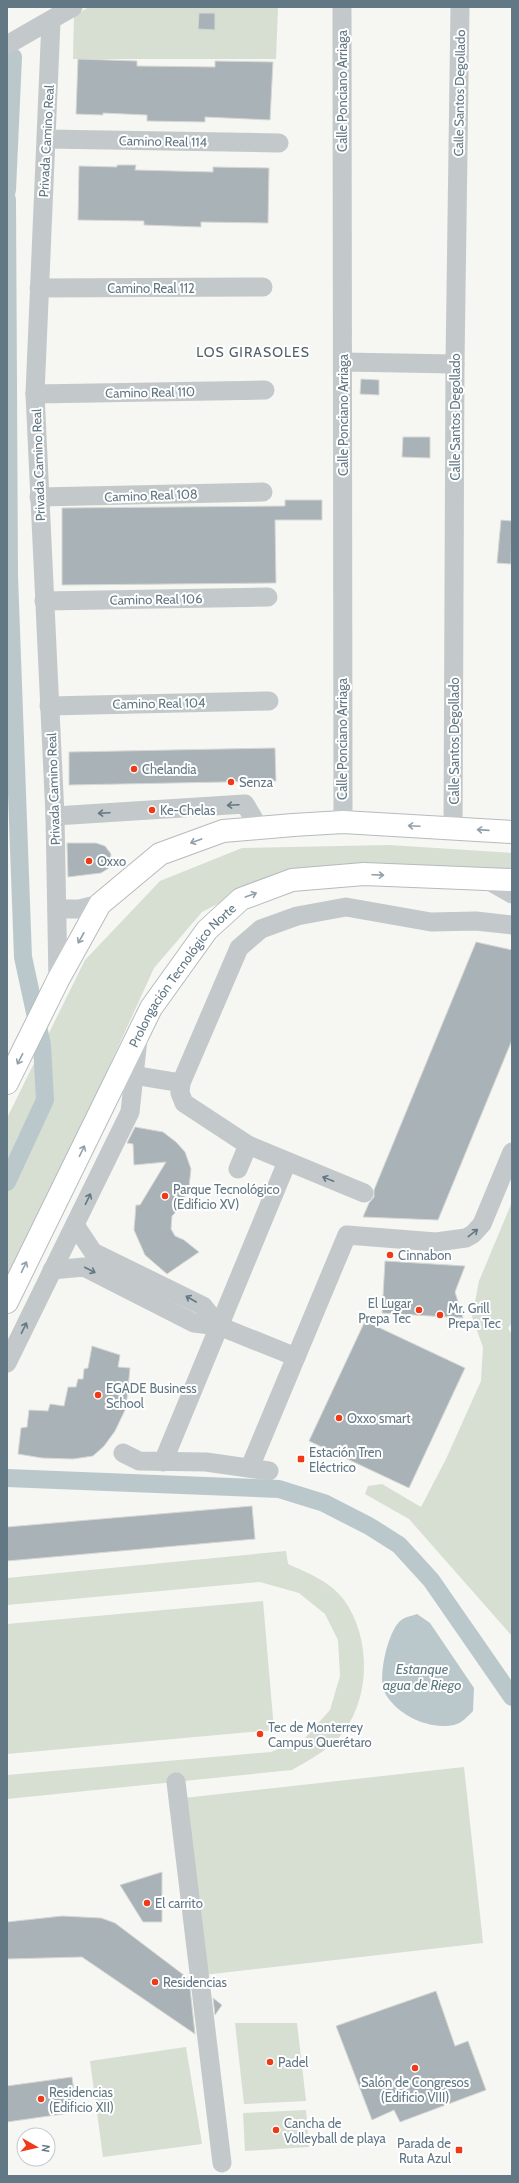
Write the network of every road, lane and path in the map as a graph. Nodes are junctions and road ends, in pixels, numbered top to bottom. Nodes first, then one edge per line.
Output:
1 (73, 7) edge
2 (342, 7) edge
3 (460, 7) edge
4 (51, 21) junction
5 (7, 45) edge
6 (47, 139) junction
7 (279, 143) dead end
8 (263, 287) dead end
9 (39, 288) junction
10 (343, 362) junction
11 (455, 364) junction
12 (265, 390) dead end
13 (35, 394) junction
14 (264, 492) dead end
15 (39, 497) junction
16 (268, 597) dead end
17 (44, 601) junction
18 (269, 701) dead end
19 (49, 706) junction
20 (55, 816) junction
21 (343, 822) junction
22 (259, 828) junction
23 (453, 828) junction
24 (512, 832) edge
25 (484, 878) junction
26 (512, 880) edge
27 (512, 894) edge
28 (100, 904) junction
29 (57, 909) junction
30 (512, 925) edge
31 (58, 980) junction
32 (126, 1076) junction
33 (7, 1083) edge
34 (181, 1083) junction
35 (248, 1145) junction
36 (512, 1152) edge
37 (287, 1162) junction
38 (238, 1169) dead end
39 (364, 1193) dead end
40 (75, 1225) junction
41 (52, 1270) junction
42 (7, 1302) edge
43 (219, 1326) junction
44 (296, 1357) junction
45 (7, 1363) edge
46 (123, 1453) dead end
47 (163, 1462) junction
48 (250, 1467) junction
49 (270, 1471) dead end
50 (176, 1782) dead end
51 (222, 2163) dead end

1 - 4 street
2 - 10 street, Calle Ponciano Arriaga
3 - 11 street, Calle Santos Degollado
4 - 5 street
4 - 6 street, Privada Camino Real
6 - 7 street, Camino Real 114
6 - 9 street, Privada Camino Real
8 - 9 street, Camino Real 112
9 - 13 street, Privada Camino Real
10 - 11 street
10 - 21 street, Calle Ponciano Arriaga
11 - 23 street, Calle Santos Degollado
12 - 13 street, Camino Real 110
13 - 15 street, Privada Camino Real
14 - 15 street, Camino Real 108
15 - 17 street, Privada Camino Real
16 - 17 street, Camino Real 106
17 - 19 street, Privada Camino Real
18 - 19 street, Camino Real 104
19 - 20 street, Privada Camino Real
22 -> 20 street
20 - 29 street, Privada Camino Real
21 - 22 main road
23 -> 21 main road
22 -> 28 main road
24 -> 23 main road
25 - 26 main road, Prolongación Tecnológico Norte
25 - 27 street
32 -> 25 main road, Prolongación Tecnológico Norte
28 - 29 street
28 -> 31 main road
29 - 31 street, Privada Camino Real
30 - 34 street
31 -> 33 main road
32 - 34 street
40 -> 32 street
42 -> 32 main road, Prolongación Tecnológico Norte
34 - 35 street
35 - 37 street
35 - 38 street
44 -> 36 street
39 -> 37 street
37 - 43 street
40 - 41 street
43 -> 40 street
41 -> 43 street
45 -> 41 street
43 - 44 street
43 - 47 street
44 - 48 street
46 - 47 street
47 - 48 street
48 - 49 street
50 - 51 street

